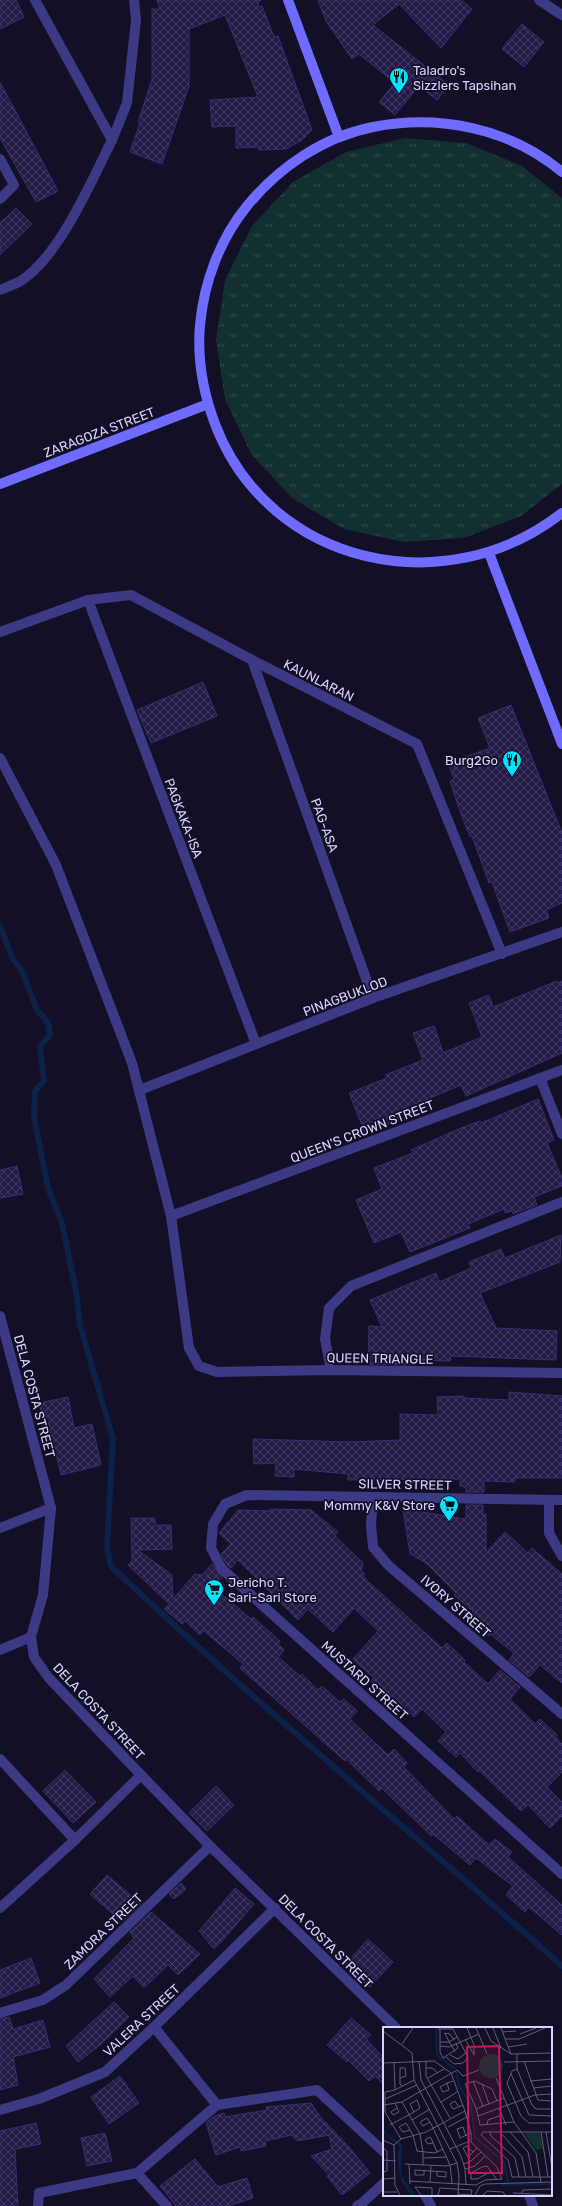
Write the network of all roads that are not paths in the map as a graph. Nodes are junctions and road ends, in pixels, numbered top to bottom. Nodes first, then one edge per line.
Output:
1 (35, 0) edge
2 (134, 0) edge
3 (288, 0) edge
4 (539, 0) edge
5 (562, 15) edge
6 (339, 137) junction
7 (112, 140) junction
8 (0, 159) edge
9 (562, 172) edge
10 (0, 199) edge
11 (0, 290) edge
12 (208, 404) junction
13 (0, 484) edge
14 (562, 513) edge
15 (489, 553) junction
16 (88, 600) junction
17 (0, 632) edge
18 (252, 660) junction
19 (562, 744) edge
20 (0, 758) edge
21 (562, 932) edge
22 (502, 954) junction
23 (373, 998) junction
24 (256, 1044) junction
25 (562, 1070) edge
26 (540, 1078) junction
27 (140, 1090) junction
28 (562, 1134) edge
29 (562, 1202) edge
30 (171, 1216) junction
31 (0, 1316) edge
32 (331, 1370) junction
33 (562, 1373) edge
34 (247, 1495) joint
35 (373, 1497) junction
36 (549, 1500) junction
37 (562, 1500) edge
38 (51, 1508) junction
39 (0, 1528) edge
40 (562, 1556) edge
41 (31, 1637) junction
42 (0, 1650) edge
43 (562, 1714) edge
44 (0, 1758) edge
45 (141, 1775) junction
46 (75, 1840) junction
47 (210, 1846) junction
48 (562, 1874) edge
49 (0, 1908) edge
50 (275, 1908) junction
51 (0, 2013) edge
52 (154, 2027) junction
53 (395, 2027) edge
54 (217, 2104) junction
55 (0, 2110) edge
56 (383, 2151) edge
57 (137, 2173) junction
58 (383, 2184) edge
59 (426, 2196) edge
60 (529, 2196) edge
61 (38, 2206) edge
62 (167, 2206) edge
63 (356, 2206) edge
64 (431, 2206) edge
65 (533, 2206) edge

1 - 7 street
2 - 7 street
3 - 6 street
4 - 5 street
6 - 9 street
6 - 12 street
7 - 11 street
8 - 10 street
12 - 13 street, ZARAGOZA STREET
12 - 15 street
14 - 15 street
15 - 19 street
16 - 17 street, KAUNLARAN
16 - 18 street, KAUNLARAN
16 - 24 street, PAGKAKA-ISA
18 - 22 street, KAUNLARAN
18 - 23 street, PAG-ASA
20 - 27 street
21 - 22 street, PINAGBUKLOD
22 - 23 street, PINAGBUKLOD
23 - 24 street, PINAGBUKLOD
24 - 27 street, PINAGBUKLOD
25 - 26 street, QUEEN'S CROWN STREET
26 - 28 street
26 - 30 street, QUEEN'S CROWN STREET
27 - 30 street
29 - 32 street
30 - 32 street, QUEEN TRIANGLE
31 - 38 street, DELA COSTA STREET
32 - 33 street, QUEEN TRIANGLE
34 - 35 street, SILVER STREET
34 - 48 street, MUSTARD STREET
35 - 36 street, SILVER STREET
35 - 43 street, IVORY STREET
36 - 37 street, SILVER STREET
36 - 40 street
38 - 39 street
38 - 41 street, DELA COSTA STREET
41 - 42 street
41 - 45 street, DELA COSTA STREET
44 - 46 street
45 - 46 street
45 - 47 street, DELA COSTA STREET
46 - 49 street
47 - 50 street, DELA COSTA STREET
47 - 51 street, ZAMORA STREET
50 - 52 street, VALERA STREET
50 - 53 street, DELA COSTA STREET
52 - 54 street
52 - 55 street, VALERA STREET
54 - 56 street
54 - 57 street
57 - 61 street
57 - 62 street
58 - 63 street
59 - 64 street
60 - 65 street

